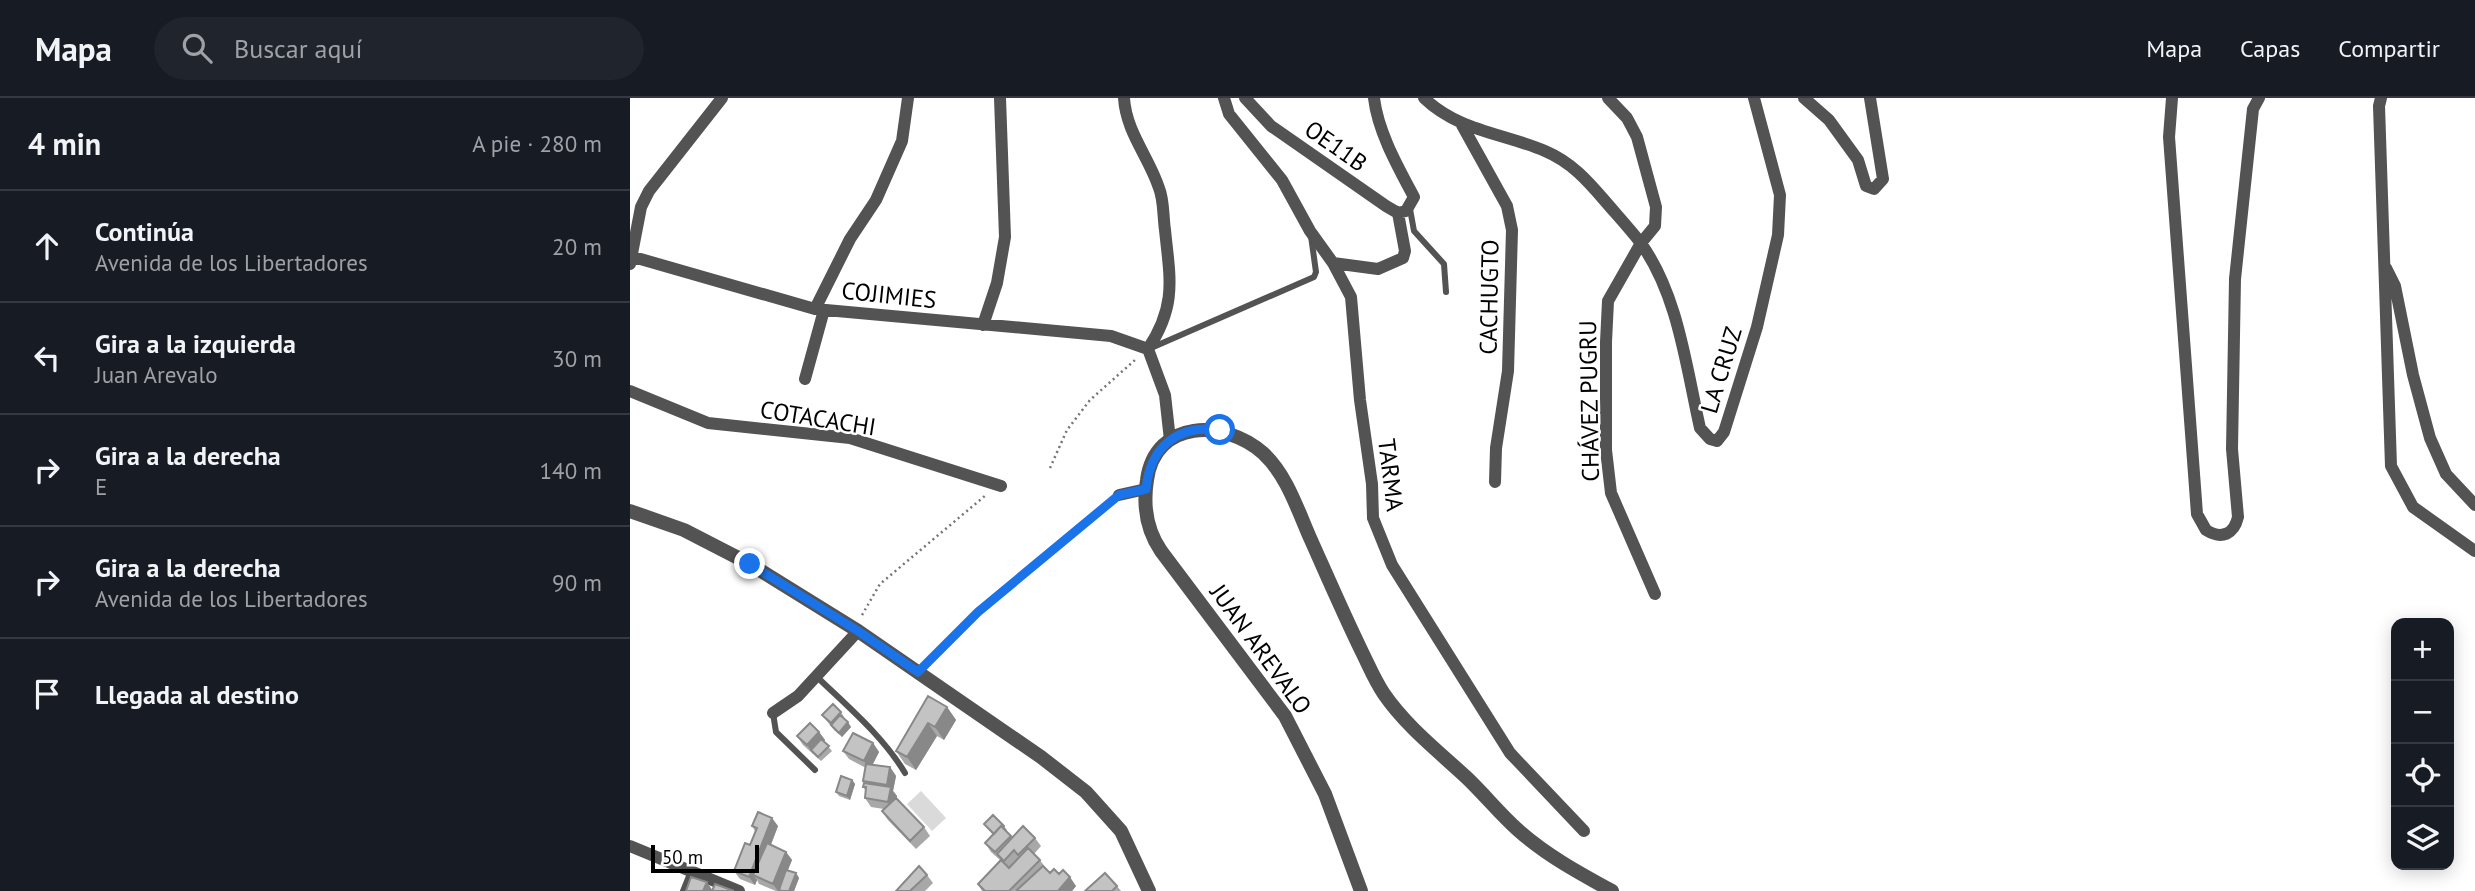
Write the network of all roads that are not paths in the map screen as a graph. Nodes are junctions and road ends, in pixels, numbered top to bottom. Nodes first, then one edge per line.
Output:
1 (722, 98) edge
2 (908, 98) edge
3 (1000, 98) edge
4 (1124, 98) edge
5 (1224, 98) edge
6 (1245, 98) edge
7 (1374, 98) edge
8 (1424, 98) edge
9 (1608, 98) edge
10 (1754, 98) edge
11 (1804, 98) edge
12 (1871, 98) edge
13 (2172, 98) edge
14 (2259, 98) edge
15 (2381, 98) edge
16 (1462, 125) junction
17 (1404, 210) junction
18 (1310, 230) junction
19 (1641, 243) junction
20 (631, 259) edge
21 (1333, 263) junction
22 (2384, 267) junction
23 (1446, 292) dead end
24 (819, 310) junction
25 (983, 325) junction
26 (1148, 349) junction
27 (805, 379) dead end
28 (630, 391) edge
29 (1170, 440) junction
30 (1496, 482) dead end
31 (1001, 486) dead end
32 (1146, 489) junction
33 (1119, 495) road end
34 (2475, 505) edge
35 (630, 512) edge
36 (2475, 551) edge
37 (1655, 594) dead end
38 (858, 631) junction
39 (816, 676) junction
40 (773, 713) joint
41 (815, 770) dead end
42 (905, 773) dead end
43 (1584, 831) dead end
44 (630, 846) edge
45 (691, 871) junction
46 (683, 891) edge
47 (739, 891) edge
48 (1149, 891) edge
49 (1361, 891) edge
50 (1612, 891) edge

1 - 20 street
2 - 24 street
3 - 25 street
4 - 26 street
5 - 18 street, TARMA
6 - 17 street, OE11B
7 - 17 street
8 - 16 street
9 - 19 street, CHÁVEZ PUGRU
10 - 19 street, LA CRUZ
11 - 12 street
13 - 14 street
15 - 22 street
16 - 19 street
16 - 30 street, CACHUGTO
17 - 21 street
17 - 23 lane
18 - 21 street, TARMA
18 - 26 lane
19 - 37 street, CHÁVEZ PUGRU
20 - 24 street, COJIMIES
21 - 43 street, TARMA
22 - 34 street
22 - 36 street
24 - 25 street, COJIMIES
24 - 27 street
25 - 26 street, COJIMIES
26 - 29 street
28 - 31 street, COTACACHI
29 - 32 street, JUAN AREVALO
29 - 50 street
32 - 33 street
32 - 49 street, JUAN AREVALO
35 - 38 street
38 - 39 street
38 - 48 street
39 - 40 street
39 - 42 lane
40 - 41 lane
44 - 45 street
45 - 46 lane
45 - 47 street

